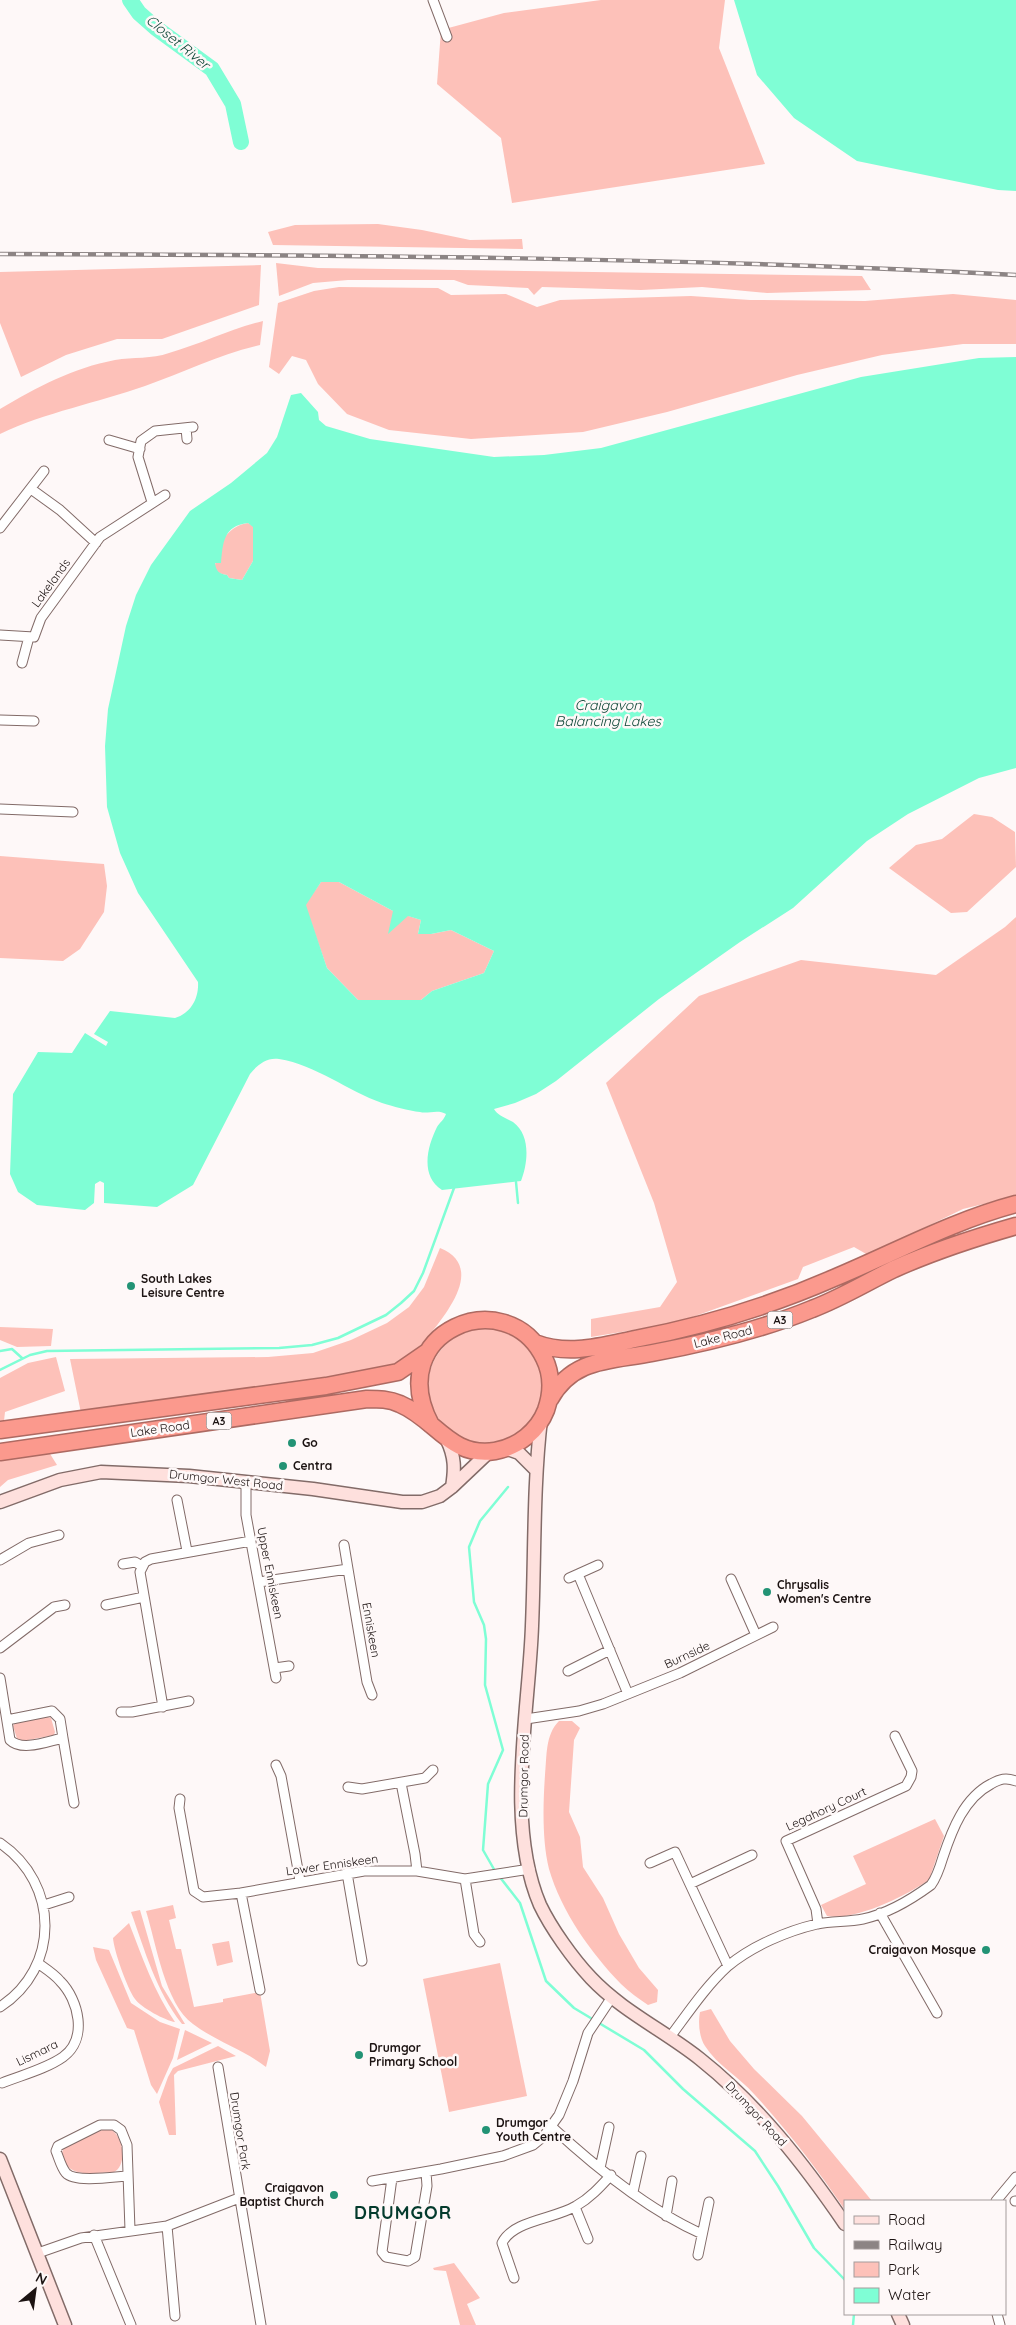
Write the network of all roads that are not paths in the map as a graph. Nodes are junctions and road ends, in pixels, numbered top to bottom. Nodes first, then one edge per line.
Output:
1 (433, 0) edge
2 (447, 37) dead end
3 (187, 439) dead end
4 (108, 440) dead end
5 (140, 449) junction
6 (44, 471) dead end
7 (31, 488) junction
8 (165, 494) dead end
9 (152, 502) junction
10 (0, 528) edge
11 (96, 543) junction
12 (0, 636) edge
13 (29, 637) junction
14 (22, 663) dead end
15 (0, 720) edge
16 (34, 721) dead end
17 (0, 809) edge
18 (73, 812) dead end
19 (1016, 1204) edge
20 (1016, 1226) edge
21 (535, 1343) junction
22 (428, 1352) junction
23 (548, 1402) junction
24 (541, 1419) junction
25 (432, 1425) junction
26 (0, 1430) edge
27 (447, 1440) junction
28 (506, 1448) junction
29 (0, 1452) edge
30 (489, 1452) junction
31 (535, 1469) junction
32 (246, 1482) junction
33 (452, 1487) junction
34 (176, 1500) dead end
35 (0, 1502) edge
36 (59, 1535) dead end
37 (251, 1541) junction
38 (344, 1545) dead end
39 (187, 1552) junction
40 (0, 1560) edge
41 (123, 1564) dead end
42 (598, 1565) dead end
43 (142, 1566) junction
44 (348, 1569) junction
45 (578, 1574) junction
46 (569, 1578) dead end
47 (731, 1579) dead end
48 (260, 1582) junction
49 (144, 1597) junction
50 (65, 1605) dead end
51 (106, 1605) dead end
52 (773, 1627) dead end
53 (756, 1635) junction
54 (0, 1648) edge
55 (610, 1650) junction
56 (289, 1666) dead end
57 (568, 1671) dead end
58 (0, 1678) edge
59 (628, 1694) junction
60 (372, 1695) dead end
61 (189, 1701) dead end
62 (163, 1707) junction
63 (121, 1712) dead end
64 (526, 1719) junction
65 (7, 1720) junction
66 (895, 1736) dead end
67 (62, 1738) junction
68 (276, 1765) dead end
69 (433, 1770) dead end
70 (1016, 1781) edge
71 (401, 1783) junction
72 (348, 1787) dead end
73 (180, 1799) dead end
74 (74, 1803) dead end
75 (0, 1843) edge
76 (752, 1855) dead end
77 (650, 1863) dead end
78 (530, 1869) junction
79 (417, 1871) junction
80 (347, 1873) junction
81 (464, 1879) junction
82 (300, 1881) junction
83 (690, 1884) junction
84 (241, 1893) junction
85 (69, 1897) dead end
86 (44, 1905) junction
87 (880, 1913) junction
88 (818, 1924) junction
89 (480, 1942) dead end
90 (362, 1961) dead end
91 (39, 1964) junction
92 (728, 1966) junction
93 (260, 1990) dead end
94 (612, 1996) junction
95 (0, 2007) edge
96 (937, 2013) dead end
97 (670, 2037) junction
98 (218, 2067) dead end
99 (2, 2083) dead end
100 (552, 2127) junction
101 (609, 2127) dead end
102 (641, 2156) dead end
103 (0, 2159) edge
104 (600, 2168) junction
105 (426, 2172) junction
106 (611, 2175) junction
107 (127, 2176) junction
108 (1016, 2177) edge
109 (392, 2178) junction
110 (372, 2181) dead end
111 (672, 2181) dead end
112 (633, 2192) junction
113 (239, 2198) junction
114 (997, 2200) edge
115 (708, 2202) dead end
116 (575, 2207) junction
117 (666, 2216) junction
118 (844, 2223) edge
119 (167, 2226) junction
120 (130, 2230) junction
121 (702, 2234) junction
122 (94, 2235) junction
123 (588, 2239) dead end
124 (38, 2253) junction
125 (698, 2254) dead end
126 (514, 2278) dead end
127 (175, 2316) dead end
128 (65, 2325) edge
129 (131, 2325) edge
130 (261, 2325) edge

1 - 2 street
3 - 5 street
4 - 5 street
5 - 9 street
6 - 7 street
7 - 10 street
7 - 11 street
8 - 9 street, Lakelands
9 - 11 street, Lakelands
11 - 13 street, Lakelands
12 - 13 street
13 - 14 street, Lakelands
15 - 16 street
17 - 18 street
19 - 21 highway, Lake Road / A3
20 - 23 highway, Lake Road / A3
21 - 22 highway, A3
21 - 23 highway, A3
22 - 25 highway, A3
22 - 26 highway, Lake Road / A3
23 - 24 highway, A3
24 - 28 highway, A3
24 - 31 street, Drumgor Road
25 - 27 highway, A3
25 - 29 highway, Lake Road / A3
27 - 30 highway, A3
27 - 33 street
28 - 30 highway, A3
28 - 31 street
30 - 33 street, Drumgor West Road
31 - 64 street, Drumgor Road
32 - 33 street, Drumgor West Road
32 - 35 street, Drumgor West Road
32 - 37 street, Upper Enniskeen
34 - 39 street
36 - 40 street
37 - 39 street
37 - 48 street, Upper Enniskeen
38 - 44 street, Enniskeen
39 - 43 street
41 - 43 street
42 - 45 street
43 - 49 street
44 - 48 street
44 - 60 street, Enniskeen
45 - 46 street
45 - 55 street
47 - 53 street
48 - 56 street, Upper Enniskeen
49 - 51 street
49 - 62 street
50 - 54 street
52 - 53 street, Burnside
53 - 59 street, Burnside
55 - 57 street
55 - 59 street
58 - 65 street
59 - 64 street, Burnside
61 - 62 street
62 - 63 street
64 - 78 street, Drumgor Road
65 - 67 street
65 - 67 street
66 - 88 street, Legahory Court
67 - 74 street
68 - 82 street
69 - 71 street
70 - 87 street
71 - 72 street
71 - 79 street
73 - 84 street, Lower Enniskeen
75 - 86 street
76 - 83 street
77 - 83 street
78 - 81 street, Lower Enniskeen
78 - 94 street, Drumgor Road
79 - 80 street, Lower Enniskeen
79 - 81 street, Lower Enniskeen
80 - 82 street, Lower Enniskeen
80 - 90 street
81 - 89 street
82 - 84 street, Lower Enniskeen
83 - 92 street
84 - 93 street
85 - 86 street
86 - 91 street
87 - 88 street
87 - 96 street
88 - 92 street
91 - 95 street
91 - 99 street, Lismara
92 - 97 street
94 - 97 street, Drumgor Road
94 - 100 street
97 - 118 street, Drumgor Road
98 - 113 street, Drumgor Park
100 - 104 street
100 - 105 street
101 - 104 street
102 - 112 street
103 - 124 street
104 - 106 street
105 - 109 street
105 - 109 street
106 - 112 street
106 - 116 street
107 - 107 street
107 - 120 street
108 - 114 street
109 - 110 street
111 - 117 street
112 - 117 street
113 - 119 street
113 - 130 street, Drumgor Park
115 - 121 street
116 - 123 street
116 - 126 street
117 - 121 street
119 - 120 street
119 - 127 street
120 - 122 street
121 - 125 street
122 - 124 street
122 - 129 street
124 - 128 street

